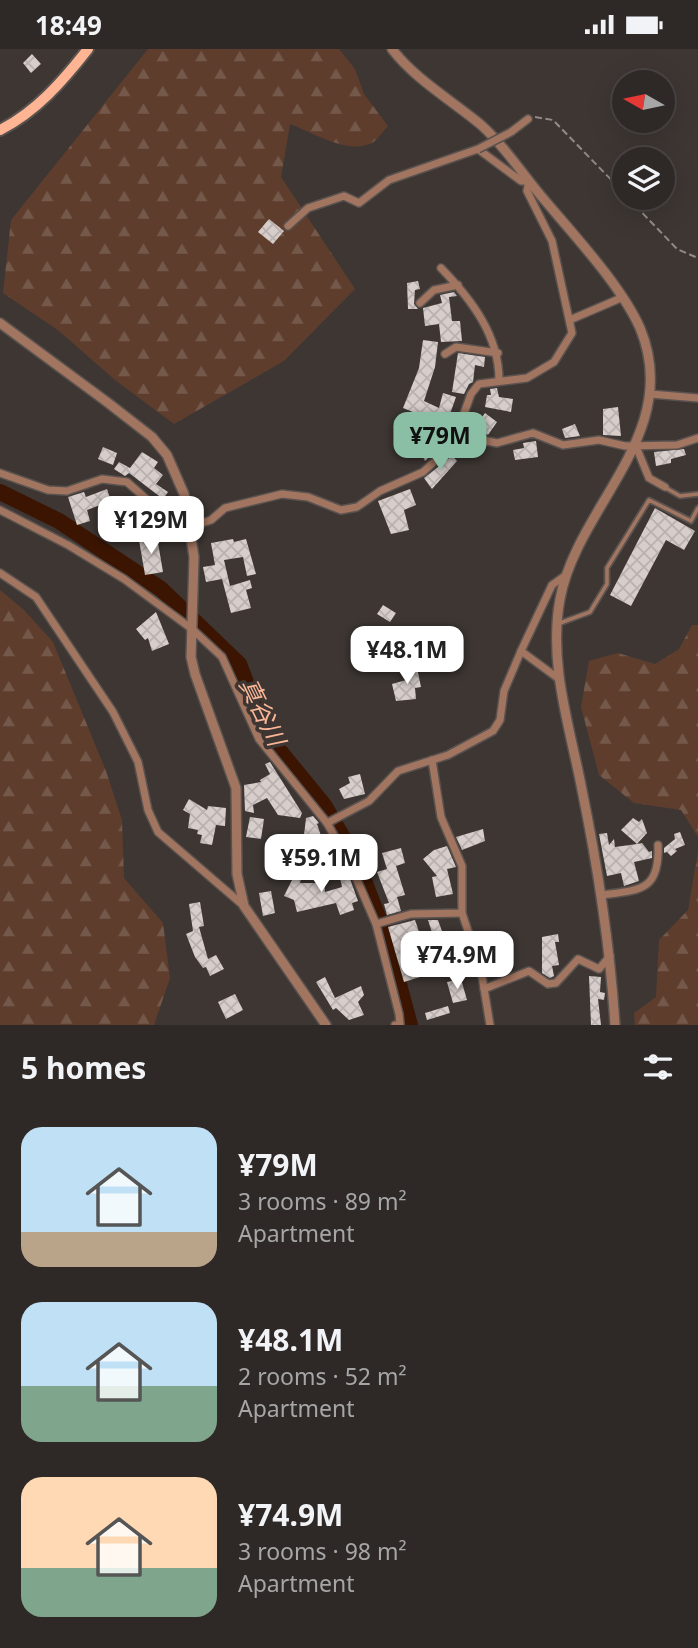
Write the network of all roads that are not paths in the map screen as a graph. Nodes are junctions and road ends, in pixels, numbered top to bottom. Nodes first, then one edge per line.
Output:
1 (88, 49) edge
2 (392, 49) edge
3 (528, 119) road end
4 (0, 130) edge
5 (478, 149) junction
6 (529, 181) junction
7 (288, 226) dead end
8 (441, 268) dead end
9 (458, 285) junction
10 (621, 298) junction
11 (420, 303) dead end
12 (572, 319) junction
13 (0, 323) edge
14 (498, 352) junction
15 (445, 354) dead end
16 (499, 380) junction
17 (650, 394) junction
18 (698, 398) edge
19 (698, 438) edge
20 (454, 441) junction
21 (635, 444) junction
22 (0, 473) edge
23 (665, 487) joint
24 (698, 494) edge
25 (698, 508) edge
26 (0, 510) edge
27 (190, 527) junction
28 (0, 573) edge
29 (566, 575) junction
30 (558, 624) junction
31 (192, 625) junction
32 (521, 651) junction
33 (559, 679) junction
34 (432, 760) junction
35 (328, 822) junction
36 (658, 845) dead end
37 (602, 895) junction
38 (244, 906) junction
39 (462, 913) junction
40 (376, 924) junction
41 (610, 955) junction
42 (484, 989) junction
43 (326, 1025) edge
44 (398, 1025) edge
45 (489, 1025) edge
46 (615, 1025) edge

1 - 4 main road
2 - 6 street
3 - 5 street, bridge
5 - 6 street
5 - 7 street
6 - 10 street
6 - 12 street
8 - 9 street
9 - 11 street
9 - 14 street
10 - 12 street
10 - 17 street
12 - 16 street
13 - 27 street
14 - 15 street
14 - 16 street
16 - 20 street
17 - 18 street
17 - 21 street
19 - 21 street
20 - 21 street
20 - 27 street
21 - 23 street
21 - 29 street
22 - 27 street
23 - 24 lane
25 - 30 lane
26 - 31 street
27 - 31 street
28 - 38 street
29 - 30 street
29 - 32 street
30 - 33 street
31 - 35 street
31 - 38 street
32 - 33 street
32 - 34 street
33 - 37 street
34 - 35 street
34 - 39 street
35 - 40 street
36 - 37 street
37 - 41 street
38 - 43 street
39 - 40 street
39 - 42 street
40 - 44 street
41 - 42 street
41 - 46 street
42 - 45 street

